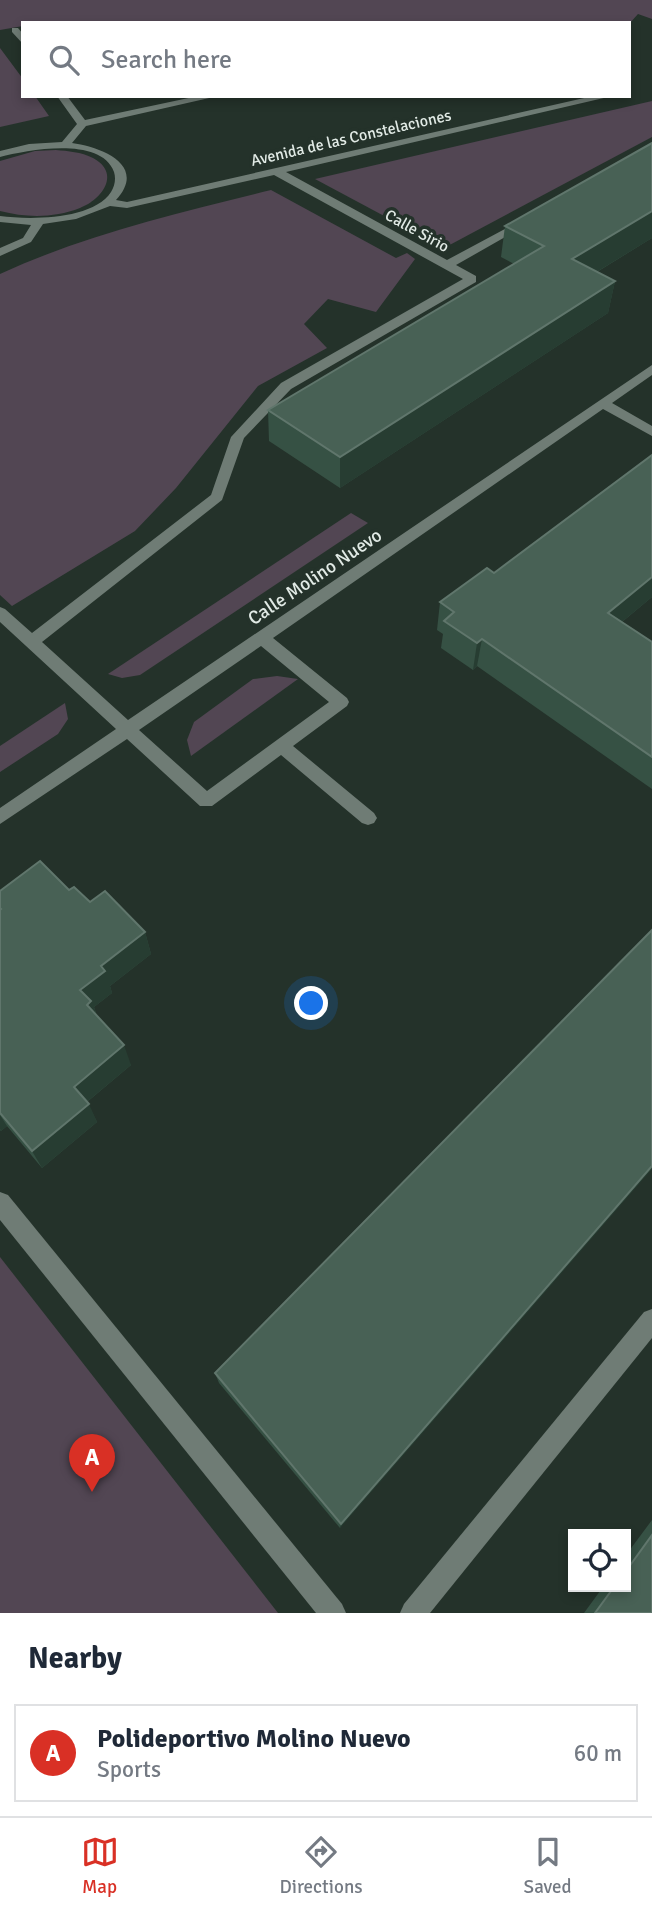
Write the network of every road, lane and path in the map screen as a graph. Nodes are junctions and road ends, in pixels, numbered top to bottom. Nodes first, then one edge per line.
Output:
1 (15, 30) dead end
2 (21, 38) edge
3 (63, 98) edge
4 (204, 98) edge
5 (599, 98) edge
6 (82, 124) junction
7 (66, 144) junction
8 (0, 154) edge
9 (277, 172) junction
10 (106, 202) junction
11 (537, 216) edge
12 (0, 219) edge
13 (38, 223) junction
14 (0, 252) edge
15 (447, 265) junction
16 (652, 369) edge
17 (602, 403) junction
18 (652, 432) edge
19 (0, 613) edge
20 (261, 637) junction
21 (32, 642) junction
22 (127, 729) junction
23 (282, 746) junction
24 (0, 817) edge
25 (368, 818) dead end
26 (0, 1203) edge
27 (652, 1320) edge
28 (333, 1613) edge
29 (413, 1613) edge

1 - 2 street
3 - 6 street
4 - 6 street
5 - 9 street, Avenida de las Constelaciones
6 - 7 street
7 - 8 street
7 - 10 street
9 - 10 street, Avenida de las Constelaciones
9 - 15 street, Calle Sirio
10 - 13 street
11 - 15 street, Calle Sirio
12 - 13 street
13 - 14 street
15 - 21 street
16 - 17 street, Calle Molino Nuevo
17 - 18 street
17 - 20 street, Calle Molino Nuevo
19 - 21 street
20 - 22 street, Calle Molino Nuevo
20 - 23 street
21 - 22 street
22 - 23 street
22 - 24 street, Calle Molino Nuevo
23 - 25 street
26 - 28 street
27 - 29 street

